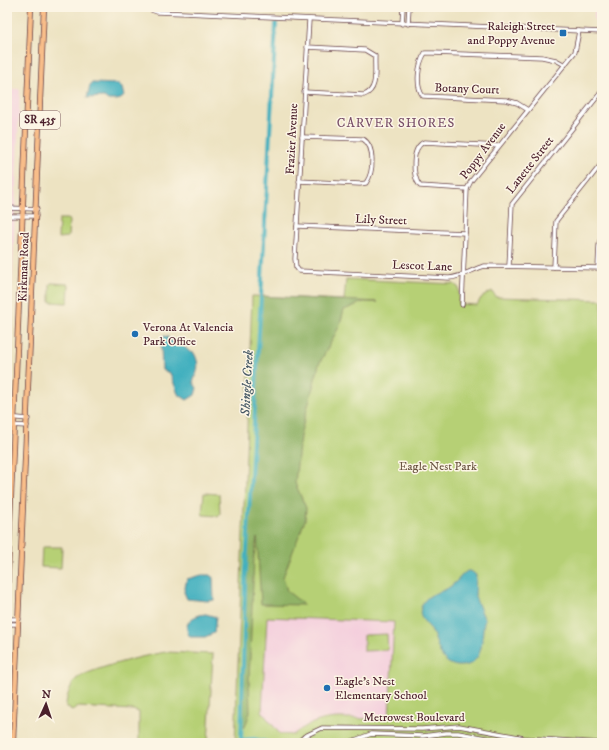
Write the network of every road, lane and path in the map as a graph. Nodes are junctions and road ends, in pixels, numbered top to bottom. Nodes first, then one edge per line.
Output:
1 (32, 7) edge
2 (44, 7) edge
3 (143, 7) edge
4 (403, 7) edge
5 (409, 7) edge
6 (309, 20) junction
7 (402, 24) junction
8 (408, 24) junction
9 (579, 31) junction
10 (602, 32) edge
11 (307, 47) junction
12 (565, 65) junction
13 (602, 91) edge
14 (304, 92) junction
15 (528, 110) junction
16 (302, 137) junction
17 (499, 146) junction
18 (602, 163) edge
19 (299, 181) junction
20 (467, 189) junction
21 (7, 208) edge
22 (24, 208) junction
23 (37, 209) junction
24 (7, 216) edge
25 (24, 216) junction
26 (36, 216) junction
27 (296, 226) junction
28 (464, 233) junction
29 (602, 233) edge
30 (295, 259) joint
31 (509, 266) junction
32 (554, 266) junction
33 (600, 268) edge
34 (463, 276) junction
35 (462, 305) dead end
36 (7, 417) edge
37 (15, 418) junction
38 (28, 419) junction
39 (7, 425) edge
40 (15, 426) junction
41 (27, 426) junction
42 (9, 516) edge
43 (7, 596) edge
44 (7, 619) edge
45 (18, 622) junction
46 (7, 624) edge
47 (376, 727) junction
48 (377, 734) junction
49 (497, 734) junction
50 (305, 736) junction
51 (300, 739) junction
52 (495, 740) junction
53 (558, 741) junction
54 (13, 743) edge
55 (297, 743) edge
56 (304, 743) edge
57 (310, 743) edge
58 (347, 743) edge
59 (602, 743) edge

1 - 22 main road, Kirkman Road / SR 435
2 - 23 main road, Kirkman Road / SR 435
3 - 6 street
4 - 7 street
5 - 8 street
6 - 7 street
6 - 11 street, Frazier Avenue
7 - 8 street
8 - 9 street
9 - 10 street
9 - 12 street, Poppy Avenue
11 - 14 street, Frazier Avenue
11 - 14 street
12 - 15 street, Poppy Avenue
12 - 15 street, Botany Court
13 - 31 street, Lanette Street
14 - 16 street, Frazier Avenue
15 - 17 street, Poppy Avenue
16 - 19 street, Frazier Avenue
16 - 19 street
17 - 20 street, Poppy Avenue
17 - 20 street
18 - 32 street
19 - 27 street, Frazier Avenue
20 - 28 street, Poppy Avenue
21 - 22 street
22 - 23 street
22 - 25 main road, Kirkman Road / SR 435
23 - 26 main road, Kirkman Road / SR 435
24 - 25 street
25 - 26 street
25 - 37 main road, Kirkman Road / SR 435
26 - 38 main road, Kirkman Road / SR 435
27 - 28 street, Lily Street
27 - 30 street, Frazier Avenue
28 - 34 street, Poppy Avenue
29 - 33 street
30 - 34 street, Lescot Lane
31 - 32 street, Lescot Lane
31 - 34 street, Lescot Lane
32 - 33 street, Lescot Lane
34 - 35 street, Poppy Avenue
36 - 37 street
37 - 38 street
37 - 40 main road, Kirkman Road / SR 435
38 - 41 main road, Kirkman Road / SR 435
39 - 40 street
40 - 41 street
40 - 42 main road, Kirkman Road / SR 435
41 - 45 main road, Kirkman Road / SR 435
42 - 43 main road, Kirkman Road / SR 435
44 - 45 street
45 - 46 street
45 - 54 main road, Kirkman Road / SR 435
47 - 48 street
47 - 49 street, Metrowest Boulevard
47 - 50 street, Metrowest Boulevard
48 - 52 street, Metrowest Boulevard
48 - 58 street, Metrowest Boulevard
49 - 52 street
49 - 53 street, Metrowest Boulevard
50 - 51 street, Metrowest Boulevard
50 - 57 street
51 - 55 street, Metrowest Boulevard
51 - 56 street
52 - 53 street, Metrowest Boulevard
53 - 59 street, Metrowest Boulevard

